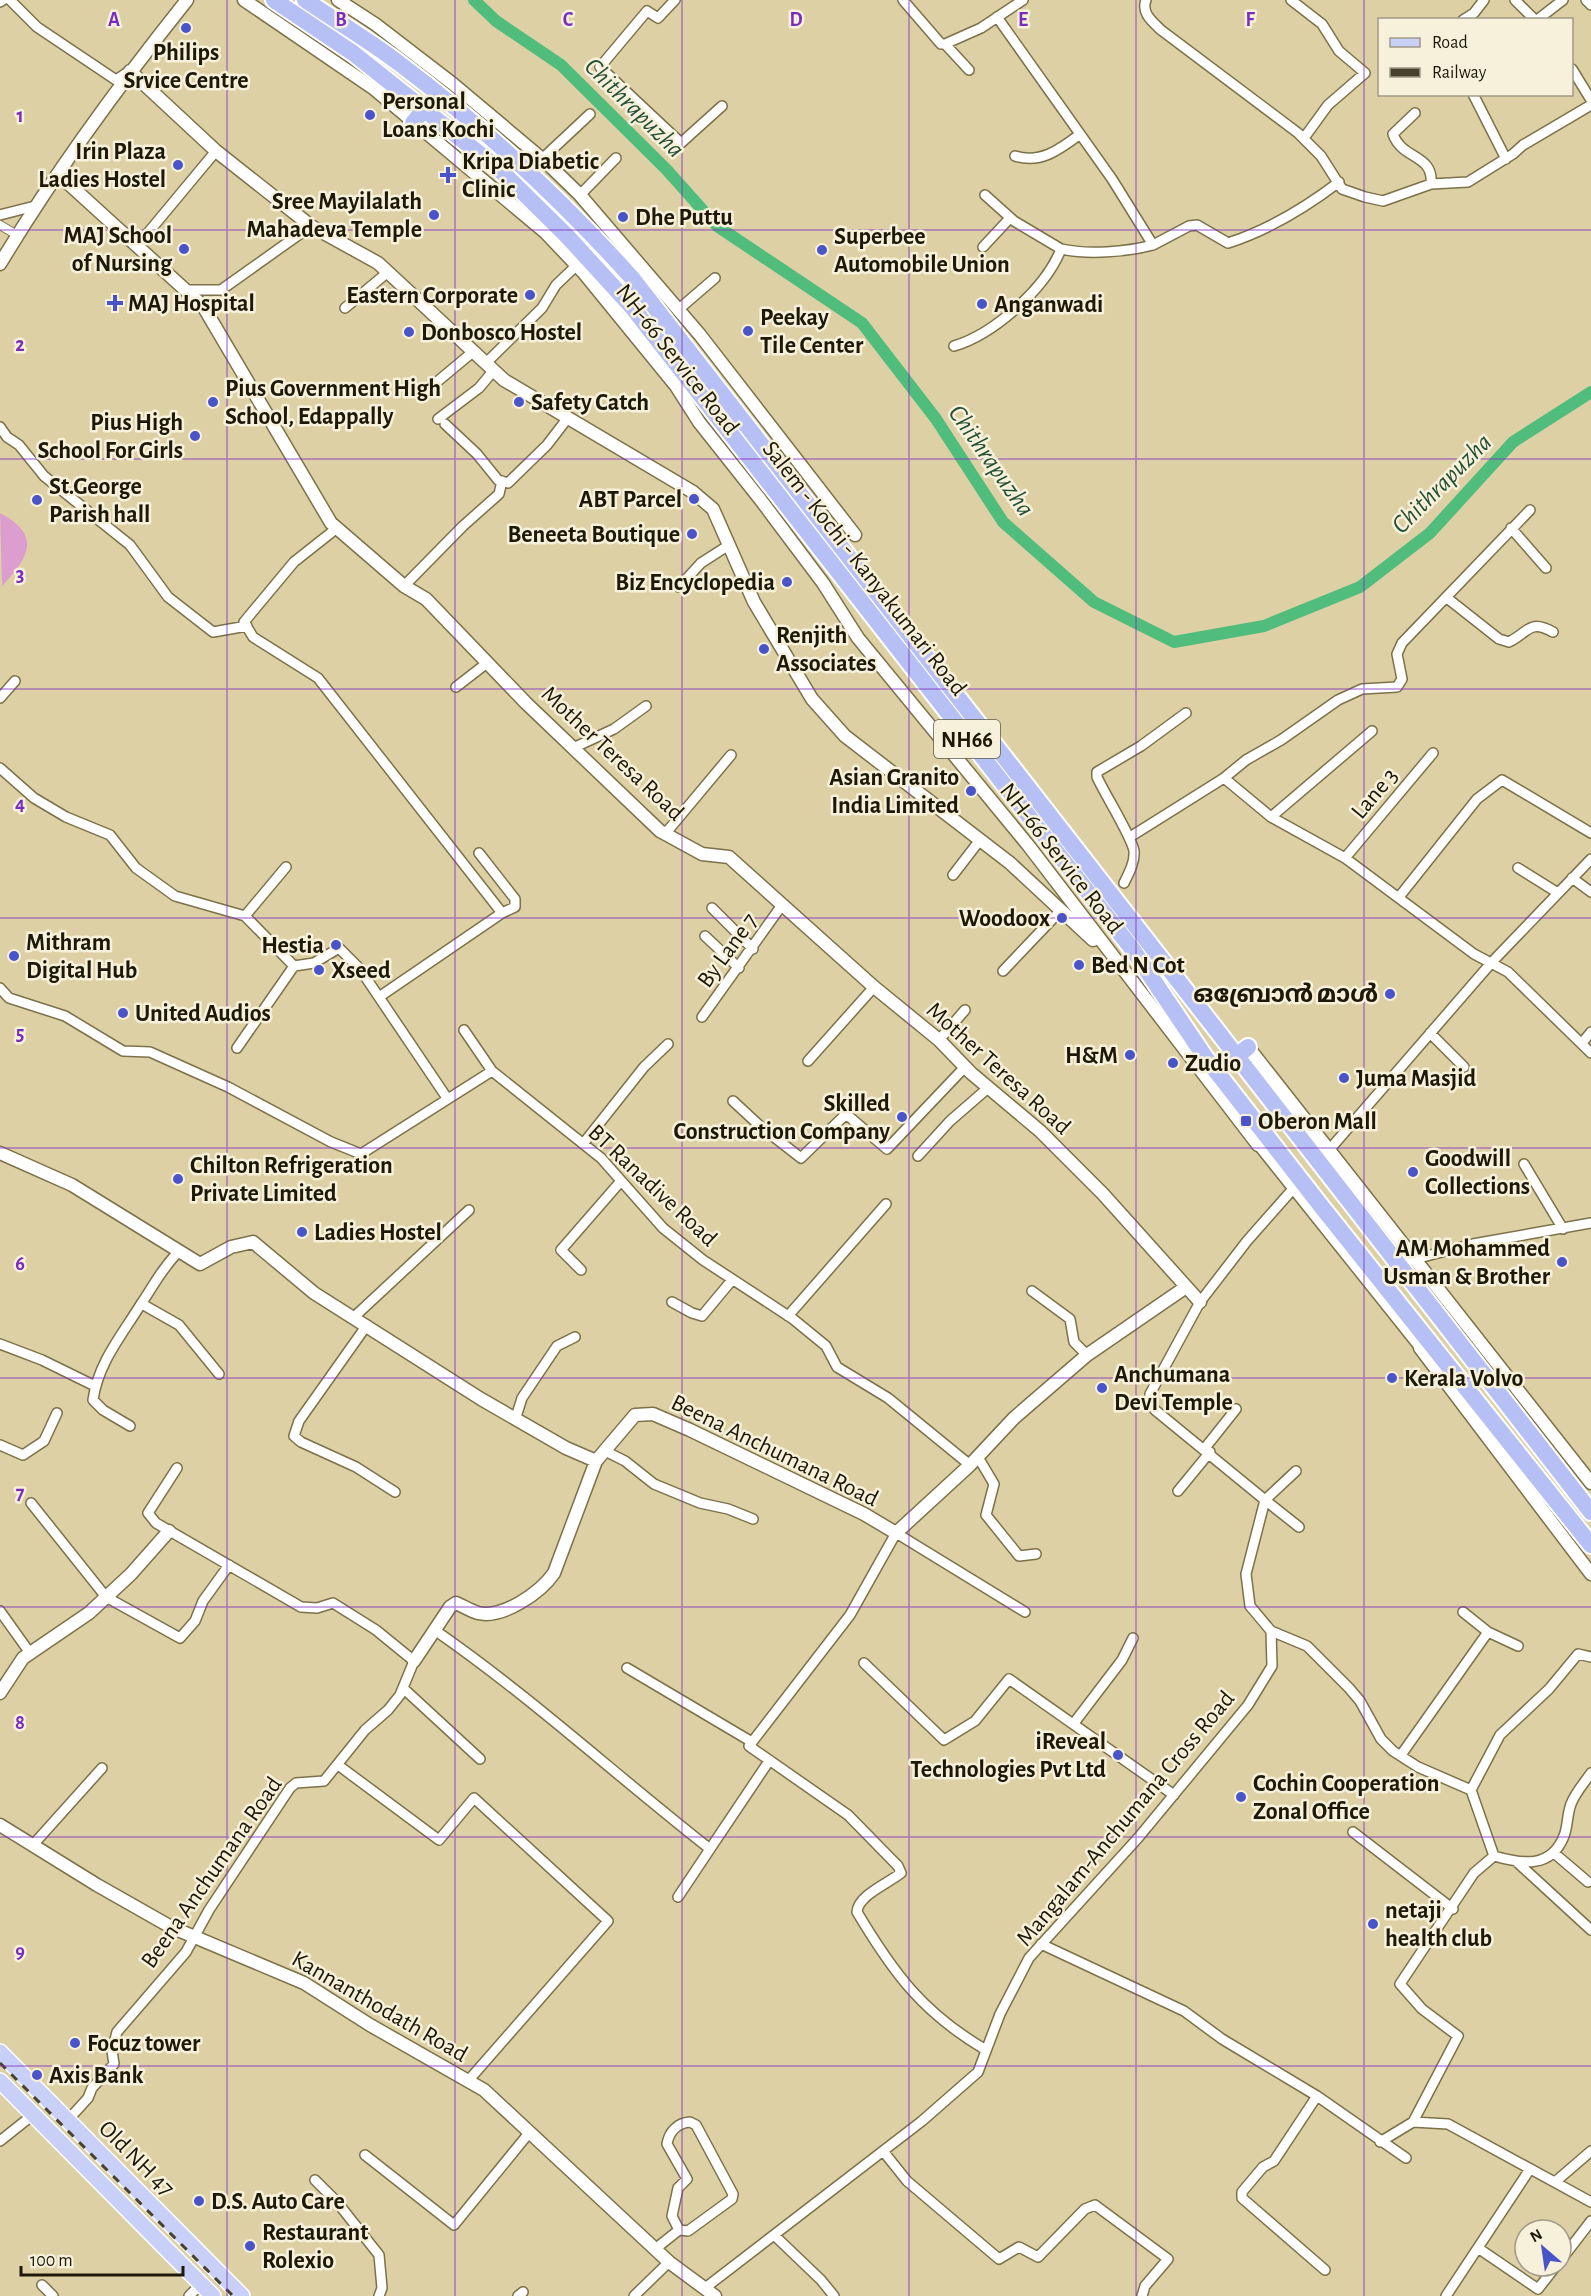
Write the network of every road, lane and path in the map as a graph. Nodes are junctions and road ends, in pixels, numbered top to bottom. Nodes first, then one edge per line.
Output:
1 (10, 0) edge
2 (187, 0) edge
3 (244, 0) edge
4 (274, 0) edge
5 (305, 0) edge
6 (339, 0) edge
7 (675, 0) edge
8 (903, 0) edge
9 (1023, 0) edge
10 (1146, 0) edge
11 (1291, 0) edge
12 (1484, 0) edge
13 (1515, 0) edge
14 (1563, 0) edge
15 (1586, 0) edge
16 (1591, 5) edge
17 (997, 17) junction
18 (1466, 18) edge
19 (1534, 18) edge
20 (1539, 18) edge
21 (945, 44) junction
22 (969, 70) dead end
23 (130, 71) junction
24 (1573, 71) edge
25 (1474, 96) edge
26 (1591, 100) edge
27 (1591, 105) edge
28 (722, 106) dead end
29 (425, 108) junction
30 (1415, 113) dead end
31 (590, 114) dead end
32 (413, 123) junction
33 (1079, 135) junction
34 (1304, 138) junction
35 (216, 151) junction
36 (1015, 156) dead end
37 (616, 158) dead end
38 (542, 159) junction
39 (1506, 159) junction
40 (59, 175) junction
41 (1339, 183) junction
42 (1431, 184) junction
43 (579, 195) junction
44 (985, 195) dead end
45 (35, 206) junction
46 (0, 215) edge
47 (1011, 218) junction
48 (0, 225) edge
49 (311, 226) junction
50 (17, 236) junction
51 (1153, 245) junction
52 (137, 246) junction
53 (983, 247) dead end
54 (1062, 249) junction
55 (0, 264) edge
56 (577, 265) junction
57 (388, 272) junction
58 (715, 278) dead end
59 (186, 290) junction
60 (345, 308) dead end
61 (679, 309) junction
62 (954, 346) dead end
63 (474, 351) junction
64 (490, 367) junction
65 (722, 392) junction
66 (420, 396) dead end
67 (707, 404) junction
68 (567, 419) junction
69 (0, 427) edge
70 (502, 481) junction
71 (1530, 510) dead end
72 (337, 528) junction
73 (1511, 528) junction
74 (848, 540) junction
75 (729, 545) junction
76 (1546, 568) dead end
77 (404, 586) junction
78 (679, 587) dead end
79 (1448, 598) junction
80 (247, 626) junction
81 (1553, 632) dead end
82 (488, 663) junction
83 (15, 681) dead end
84 (456, 687) dead end
85 (0, 698) edge
86 (646, 706) dead end
87 (1186, 713) dead end
88 (1372, 731) dead end
89 (573, 748) junction
90 (1433, 753) dead end
91 (731, 755) dead end
92 (0, 768) edge
93 (1224, 778) junction
94 (1271, 818) junction
95 (1591, 832) edge
96 (665, 834) junction
97 (1130, 837) junction
98 (980, 840) junction
99 (479, 853) dead end
100 (1345, 858) junction
101 (1591, 859) edge
102 (286, 867) dead end
103 (1518, 868) dead end
104 (952, 875) dead end
105 (1572, 878) junction
106 (1124, 883) dead end
107 (1591, 892) edge
108 (1558, 893) junction
109 (1399, 897) junction
110 (782, 905) junction
111 (712, 908) dead end
112 (1061, 910) junction
113 (502, 913) junction
114 (245, 916) junction
115 (705, 936) dead end
116 (753, 949) junction
117 (1115, 959) junction
118 (1492, 962) junction
119 (294, 966) junction
120 (739, 968) junction
121 (1003, 971) dead end
122 (874, 987) junction
123 (0, 988) edge
124 (379, 997) junction
125 (965, 1010) dead end
126 (702, 1017) dead end
127 (464, 1030) dead end
128 (1591, 1032) edge
129 (1430, 1034) junction
130 (939, 1040) junction
131 (1582, 1043) junction
132 (668, 1044) dead end
133 (237, 1048) dead end
134 (1242, 1052) junction
135 (1591, 1053) edge
136 (808, 1061) dead end
137 (1464, 1067) dead end
138 (964, 1068) junction
139 (492, 1071) junction
140 (988, 1088) junction
141 (447, 1098) junction
142 (734, 1101) dead end
143 (1263, 1141) junction
144 (583, 1144) junction
145 (1330, 1149) junction
146 (0, 1154) edge
147 (918, 1156) dead end
148 (1524, 1164) dead end
149 (621, 1181) junction
150 (1292, 1190) junction
151 (886, 1204) dead end
152 (469, 1210) dead end
153 (1591, 1223) edge
154 (1563, 1229) junction
155 (179, 1251) junction
156 (1416, 1259) junction
157 (1398, 1265) junction
158 (581, 1270) dead end
159 (732, 1280) junction
160 (1186, 1287) junction
161 (1032, 1291) dead end
162 (672, 1302) dead end
163 (1200, 1302) junction
164 (142, 1304) junction
165 (788, 1316) junction
166 (354, 1317) junction
167 (367, 1325) junction
168 (575, 1337) dead end
169 (0, 1344) edge
170 (1420, 1348) joint
171 (1087, 1356) junction
172 (219, 1374) dead end
173 (95, 1386) junction
174 (1497, 1390) junction
175 (1478, 1403) junction
176 (1236, 1409) dead end
177 (57, 1413) dead end
178 (516, 1417) junction
179 (130, 1426) dead end
180 (0, 1444) edge
181 (605, 1450) junction
182 (1207, 1450) junction
183 (596, 1461) junction
184 (974, 1461) junction
185 (177, 1467) dead end
186 (1296, 1471) dead end
187 (1591, 1484) edge
188 (1178, 1491) dead end
189 (395, 1492) dead end
190 (1265, 1500) junction
191 (1588, 1502) edge
192 (31, 1503) dead end
193 (753, 1519) dead end
194 (1299, 1527) dead end
195 (169, 1531) junction
196 (896, 1533) junction
197 (1591, 1545) edge
198 (1036, 1554) dead end
199 (229, 1565) junction
200 (1591, 1574) edge
201 (106, 1597) junction
202 (0, 1611) edge
203 (1025, 1612) dead end
204 (1463, 1612) dead end
205 (436, 1631) junction
206 (1271, 1631) junction
207 (1488, 1632) junction
208 (1133, 1638) dead end
209 (1518, 1646) dead end
210 (30, 1653) junction
211 (1591, 1657) edge
212 (414, 1661) junction
213 (864, 1663) dead end
214 (627, 1668) dead end
215 (403, 1688) junction
216 (0, 1693) edge
217 (1074, 1723) junction
218 (752, 1742) junction
219 (1401, 1755) junction
220 (480, 1759) dead end
221 (769, 1761) junction
222 (338, 1765) junction
223 (102, 1768) dead end
224 (1591, 1773) edge
225 (1471, 1790) junction
226 (1174, 1795) junction
227 (0, 1826) edge
228 (1353, 1832) dead end
229 (32, 1846) junction
230 (710, 1849) junction
231 (1554, 1853) junction
232 (1494, 1856) junction
233 (1518, 1863) junction
234 (1588, 1882) dead end
235 (678, 1897) dead end
236 (1453, 1909) junction
237 (1591, 1930) edge
238 (194, 1936) junction
239 (1041, 1944) junction
240 (986, 2050) junction
241 (0, 2052) edge
242 (468, 2080) junction
243 (0, 2081) edge
244 (1317, 2096) junction
245 (34, 2114) junction
246 (68, 2120) junction
247 (1413, 2122) junction
248 (529, 2133) junction
249 (0, 2141) edge
250 (1380, 2142) junction
251 (883, 2151) junction
252 (1591, 2151) edge
253 (365, 2155) dead end
254 (1406, 2158) dead end
255 (1530, 2169) junction
256 (315, 2180) dead end
257 (1555, 2182) junction
258 (1591, 2202) edge
259 (1591, 2221) edge
260 (679, 2230) junction
261 (774, 2235) junction
262 (1573, 2244) edge
263 (1478, 2248) junction
264 (655, 2249) junction
265 (669, 2262) junction
266 (1325, 2270) dead end
267 (1513, 2272) edge
268 (1522, 2278) edge
269 (1547, 2278) edge
270 (201, 2284) junction
271 (42, 2285) dead end
272 (710, 2292) edge
273 (53, 2296) edge
274 (189, 2296) edge
275 (213, 2296) edge
276 (242, 2296) edge
277 (379, 2296) edge
278 (634, 2296) edge
279 (834, 2296) edge
280 (1142, 2296) edge
281 (1446, 2296) edge

1 - 23 street
2 - 23 street
3 - 32 street, NH-66 Service Road
4 - 29 highway, Salem - Kochi - Kanyakumari Road / NH66
5 - 65 highway, Salem - Kochi - Kanyakumari Road / NH66
6 - 38 street
7 - 28 street
8 - 21 street
9 - 17 street
10 - 34 street
11 - 34 street
12 - 18 street
13 - 19 street
14 - 20 street
15 - 16 street
17 - 21 street
17 - 33 street
21 - 22 street
23 - 35 street
23 - 40 street
24 - 26 street
25 - 39 street
27 - 39 street
29 - 32 highway
29 - 67 highway, Salem - Kochi - Kanyakumari Road / NH66
30 - 42 street
31 - 38 street
32 - 56 street, NH-66 Service Road
33 - 36 street
33 - 51 street
34 - 41 street
35 - 49 street
35 - 52 street
37 - 43 street
38 - 43 street
39 - 42 street
40 - 45 street
40 - 52 street, Mother Teresa Road
41 - 42 street
41 - 51 street
43 - 61 street
44 - 47 street
45 - 46 street
45 - 50 street
47 - 53 street
47 - 54 street
48 - 50 street
49 - 57 street
49 - 59 street
50 - 55 street
51 - 54 street
52 - 59 street, Mother Teresa Road
54 - 62 street
56 - 64 street
56 - 117 street, NH-66 Service Road
57 - 60 street
57 - 63 street
58 - 61 street
59 - 72 street, Mother Teresa Road
61 - 74 street
63 - 64 street
63 - 66 street
64 - 68 street
64 - 70 street
65 - 67 highway
65 - 74 highway, Salem - Kochi - Kanyakumari Road / NH66
67 - 143 highway, Salem - Kochi - Kanyakumari Road / NH66
68 - 70 street
68 - 75 street
69 - 80 street
70 - 77 street
71 - 73 street
72 - 77 street, Mother Teresa Road
72 - 80 street
73 - 76 street
73 - 79 street
74 - 134 highway, Salem - Kochi - Kanyakumari Road / NH66
75 - 78 street
75 - 98 street
77 - 82 street, Mother Teresa Road
79 - 81 street
79 - 93 street
80 - 113 street
82 - 84 street
82 - 89 street, Mother Teresa Road
83 - 85 street
86 - 89 street
87 - 97 street
88 - 94 street
89 - 96 street, Mother Teresa Road
90 - 100 street, Lane 3
91 - 96 street
92 - 114 street
93 - 94 street
93 - 97 street
94 - 100 street
95 - 109 street
96 - 110 street, Mother Teresa Road
97 - 106 street
98 - 104 street
98 - 112 street
99 - 113 street
100 - 109 street
101 - 105 street
102 - 114 street
103 - 108 street
105 - 107 street
105 - 108 street
108 - 118 street
109 - 118 street
110 - 116 street, By Lane 7
110 - 122 street, Mother Teresa Road
111 - 116 street
112 - 117 street
112 - 121 street
113 - 124 street
114 - 119 street
115 - 120 street
116 - 120 street, By Lane 7
117 - 143 street
118 - 129 street
118 - 131 street
119 - 124 street
119 - 133 street
120 - 126 street, By Lane 7
122 - 130 street, Mother Teresa Road
122 - 136 street
123 - 141 street
124 - 141 street
125 - 130 street
127 - 139 street, BT Ranadive Road
128 - 131 street
129 - 137 street
129 - 145 street
130 - 138 street, Mother Teresa Road
131 - 135 street
132 - 144 street
134 - 145 street
134 - 157 highway, Salem - Kochi - Kanyakumari Road / NH66
138 - 140 street, Mother Teresa Road
138 - 142 street
139 - 141 street
139 - 144 street, BT Ranadive Road
140 - 147 street
140 - 160 street, Mother Teresa Road
143 - 150 street
143 - 175 highway, Salem - Kochi - Kanyakumari Road / NH66
144 - 149 street, BT Ranadive Road
145 - 156 street
146 - 155 street
148 - 154 street
149 - 158 street
149 - 159 street, BT Ranadive Road
150 - 163 street
150 - 170 street
151 - 165 street
152 - 166 street
153 - 154 street
154 - 156 street
155 - 164 street
155 - 166 street
156 - 157 street
156 - 187 street
157 - 174 highway, Salem - Kochi - Kanyakumari Road / NH66
159 - 162 street
159 - 165 street, BT Ranadive Road
160 - 163 street, Mother Teresa Road
160 - 171 street, Beena Anchumana Road
161 - 171 street
163 - 182 street
164 - 172 street
164 - 173 street
165 - 184 street, BT Ranadive Road
166 - 167 street
167 - 178 street
167 - 189 street
168 - 178 street
169 - 173 street
170 - 200 street
171 - 184 street, Beena Anchumana Road
173 - 179 street
174 - 175 highway
174 - 191 highway, Salem - Kochi - Kanyakumari Road / NH66
175 - 197 highway, Salem - Kochi - Kanyakumari Road / NH66
176 - 182 street
177 - 180 street
178 - 183 street
181 - 183 street, Beena Anchumana Road
181 - 193 street
181 - 196 street, Beena Anchumana Road
182 - 188 street
182 - 190 street
183 - 205 street, Beena Anchumana Road
184 - 196 street, Beena Anchumana Road
184 - 198 street
185 - 195 street
186 - 190 street
190 - 194 street
190 - 206 street
192 - 201 street
195 - 199 street
195 - 201 street
196 - 203 street
196 - 218 street
199 - 201 street
199 - 212 street
201 - 210 street
202 - 210 street
204 - 207 street
205 - 212 street, Beena Anchumana Road
205 - 230 street
206 - 219 street
206 - 226 street, Mangalam-Anchumana Cross Road
207 - 209 street
207 - 219 street
208 - 217 street
210 - 216 street
211 - 225 street
212 - 215 street, Beena Anchumana Road
213 - 217 street
214 - 218 street
215 - 220 street
215 - 222 street, Beena Anchumana Road
217 - 226 street
218 - 221 street
219 - 225 street
221 - 230 street
221 - 240 street
222 - 238 street, Beena Anchumana Road
222 - 242 street
223 - 229 street
224 - 231 street
225 - 232 street
226 - 239 street, Mangalam-Anchumana Cross Road
227 - 229 street, Kannanthodath Road
228 - 236 street
229 - 238 street, Kannanthodath Road
230 - 235 street
231 - 233 street
231 - 234 street
232 - 233 street
232 - 236 street
233 - 237 street
236 - 247 street
238 - 242 street, Kannanthodath Road
238 - 246 street, Beena Anchumana Road
239 - 240 street, Mangalam-Anchumana Cross Road
239 - 244 street
240 - 251 street, Mangalam-Anchumana Cross Road
241 - 246 main road, Old NH 47
242 - 248 street, Kannanthodath Road
243 - 245 main road, Old NH 47
244 - 250 street
244 - 266 street
245 - 249 street
245 - 270 main road, Old NH 47
246 - 276 main road, Old NH 47
247 - 250 street
247 - 255 street
248 - 253 street
248 - 264 street, Kannanthodath Road
250 - 254 street
251 - 261 street, Mangalam-Anchumana Cross Road
251 - 280 street
252 - 257 street
255 - 257 street
255 - 263 street
256 - 277 street
257 - 258 street
259 - 262 street
260 - 260 street
260 - 264 street
261 - 272 street, Mangalam-Anchumana Cross Road
261 - 279 street
263 - 267 street
263 - 281 street
264 - 265 street, Kannanthodath Road
265 - 272 street, Kannanthodath Road
265 - 278 street
268 - 269 street
270 - 274 street
270 - 275 main road, Old NH 47
271 - 273 street

